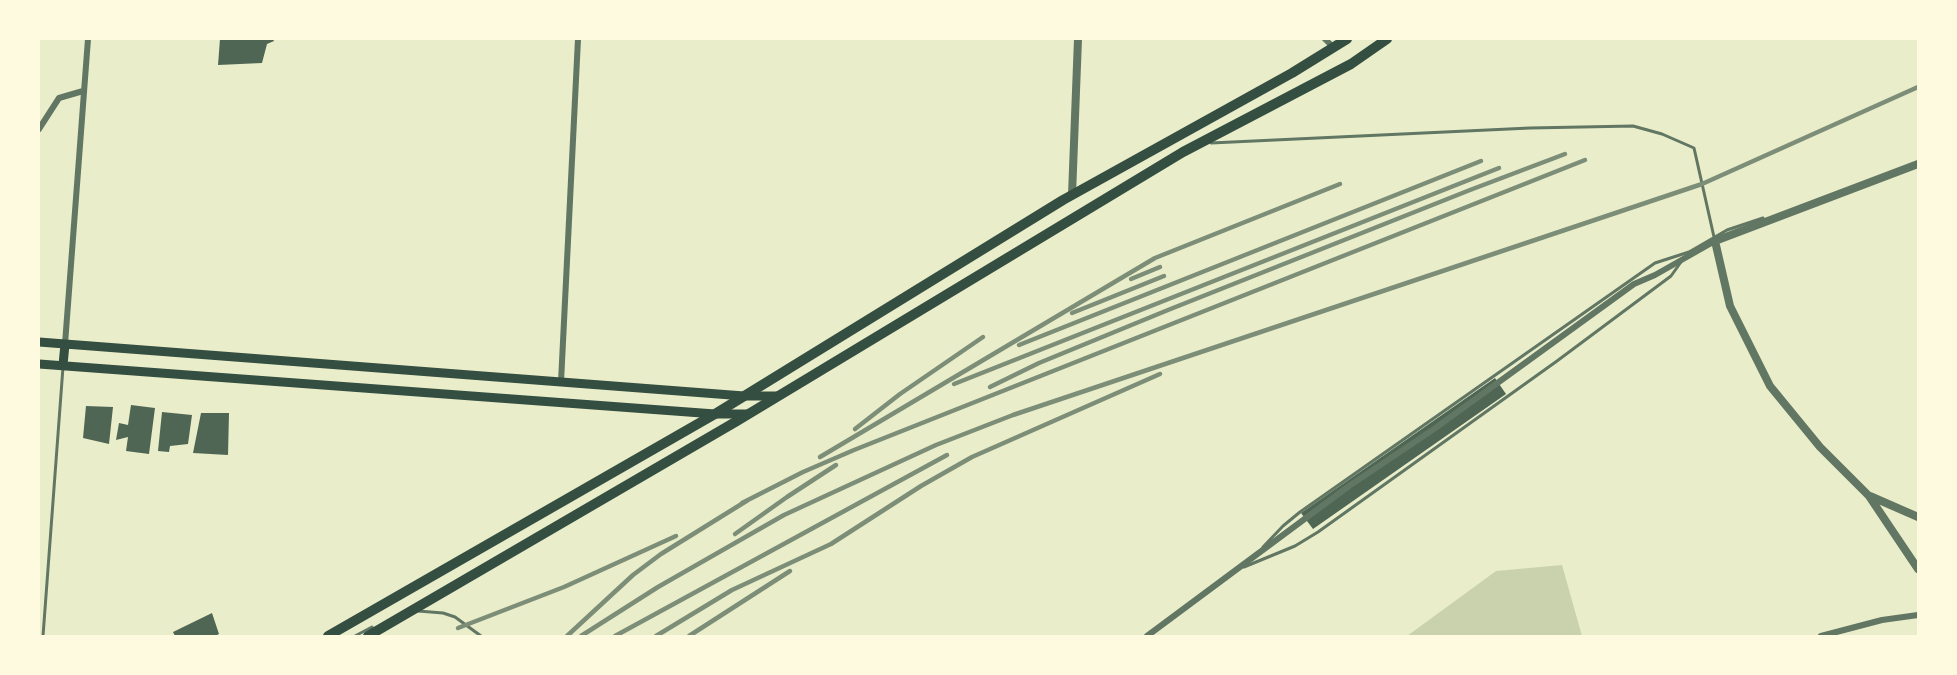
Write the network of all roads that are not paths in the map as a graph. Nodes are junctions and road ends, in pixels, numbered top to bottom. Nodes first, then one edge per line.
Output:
1 (88, 39) edge
2 (578, 39) edge
3 (1078, 39) edge
4 (1325, 39) edge
5 (1347, 39) edge
6 (1387, 39) edge
7 (1334, 48) junction
8 (83, 91) junction
9 (39, 129) edge
10 (1199, 143) junction
11 (1918, 165) edge
12 (1072, 195) junction
13 (1715, 241) junction
14 (1689, 252) junction
15 (39, 342) edge
16 (65, 344) junction
17 (39, 364) edge
18 (63, 365) junction
19 (561, 382) junction
20 (744, 396) junction
21 (777, 396) junction
22 (715, 414) junction
23 (747, 414) junction
24 (1869, 496) junction
25 (1918, 517) edge
26 (1244, 567) junction
27 (1918, 569) edge
28 (1918, 615) edge
29 (43, 636) edge
30 (328, 636) edge
31 (355, 636) edge
32 (368, 636) edge
33 (481, 636) edge
34 (1147, 636) edge
35 (1152, 636) edge
36 (1821, 636) edge

1 - 8 street
2 - 19 street
3 - 12 street
4 - 7 street
5 - 7 main road
6 - 10 main road
7 - 12 main road
8 - 9 street
8 - 16 street
10 - 13 lane
10 - 21 main road
11 - 13 street
11 - 14 lane
12 - 20 main road
13 - 24 street
13 - 34 street
14 - 26 lane
14 - 26 lane
15 - 16 main road
16 - 18 main road
16 - 19 main road
17 - 18 main road
18 - 22 main road
18 - 29 lane
19 - 20 main road
20 - 21 main road
20 - 22 main road
21 - 23 main road
22 - 23 main road
22 - 30 main road
23 - 32 main road
24 - 25 street
24 - 27 street
26 - 35 lane
28 - 36 street
31 - 33 lane

